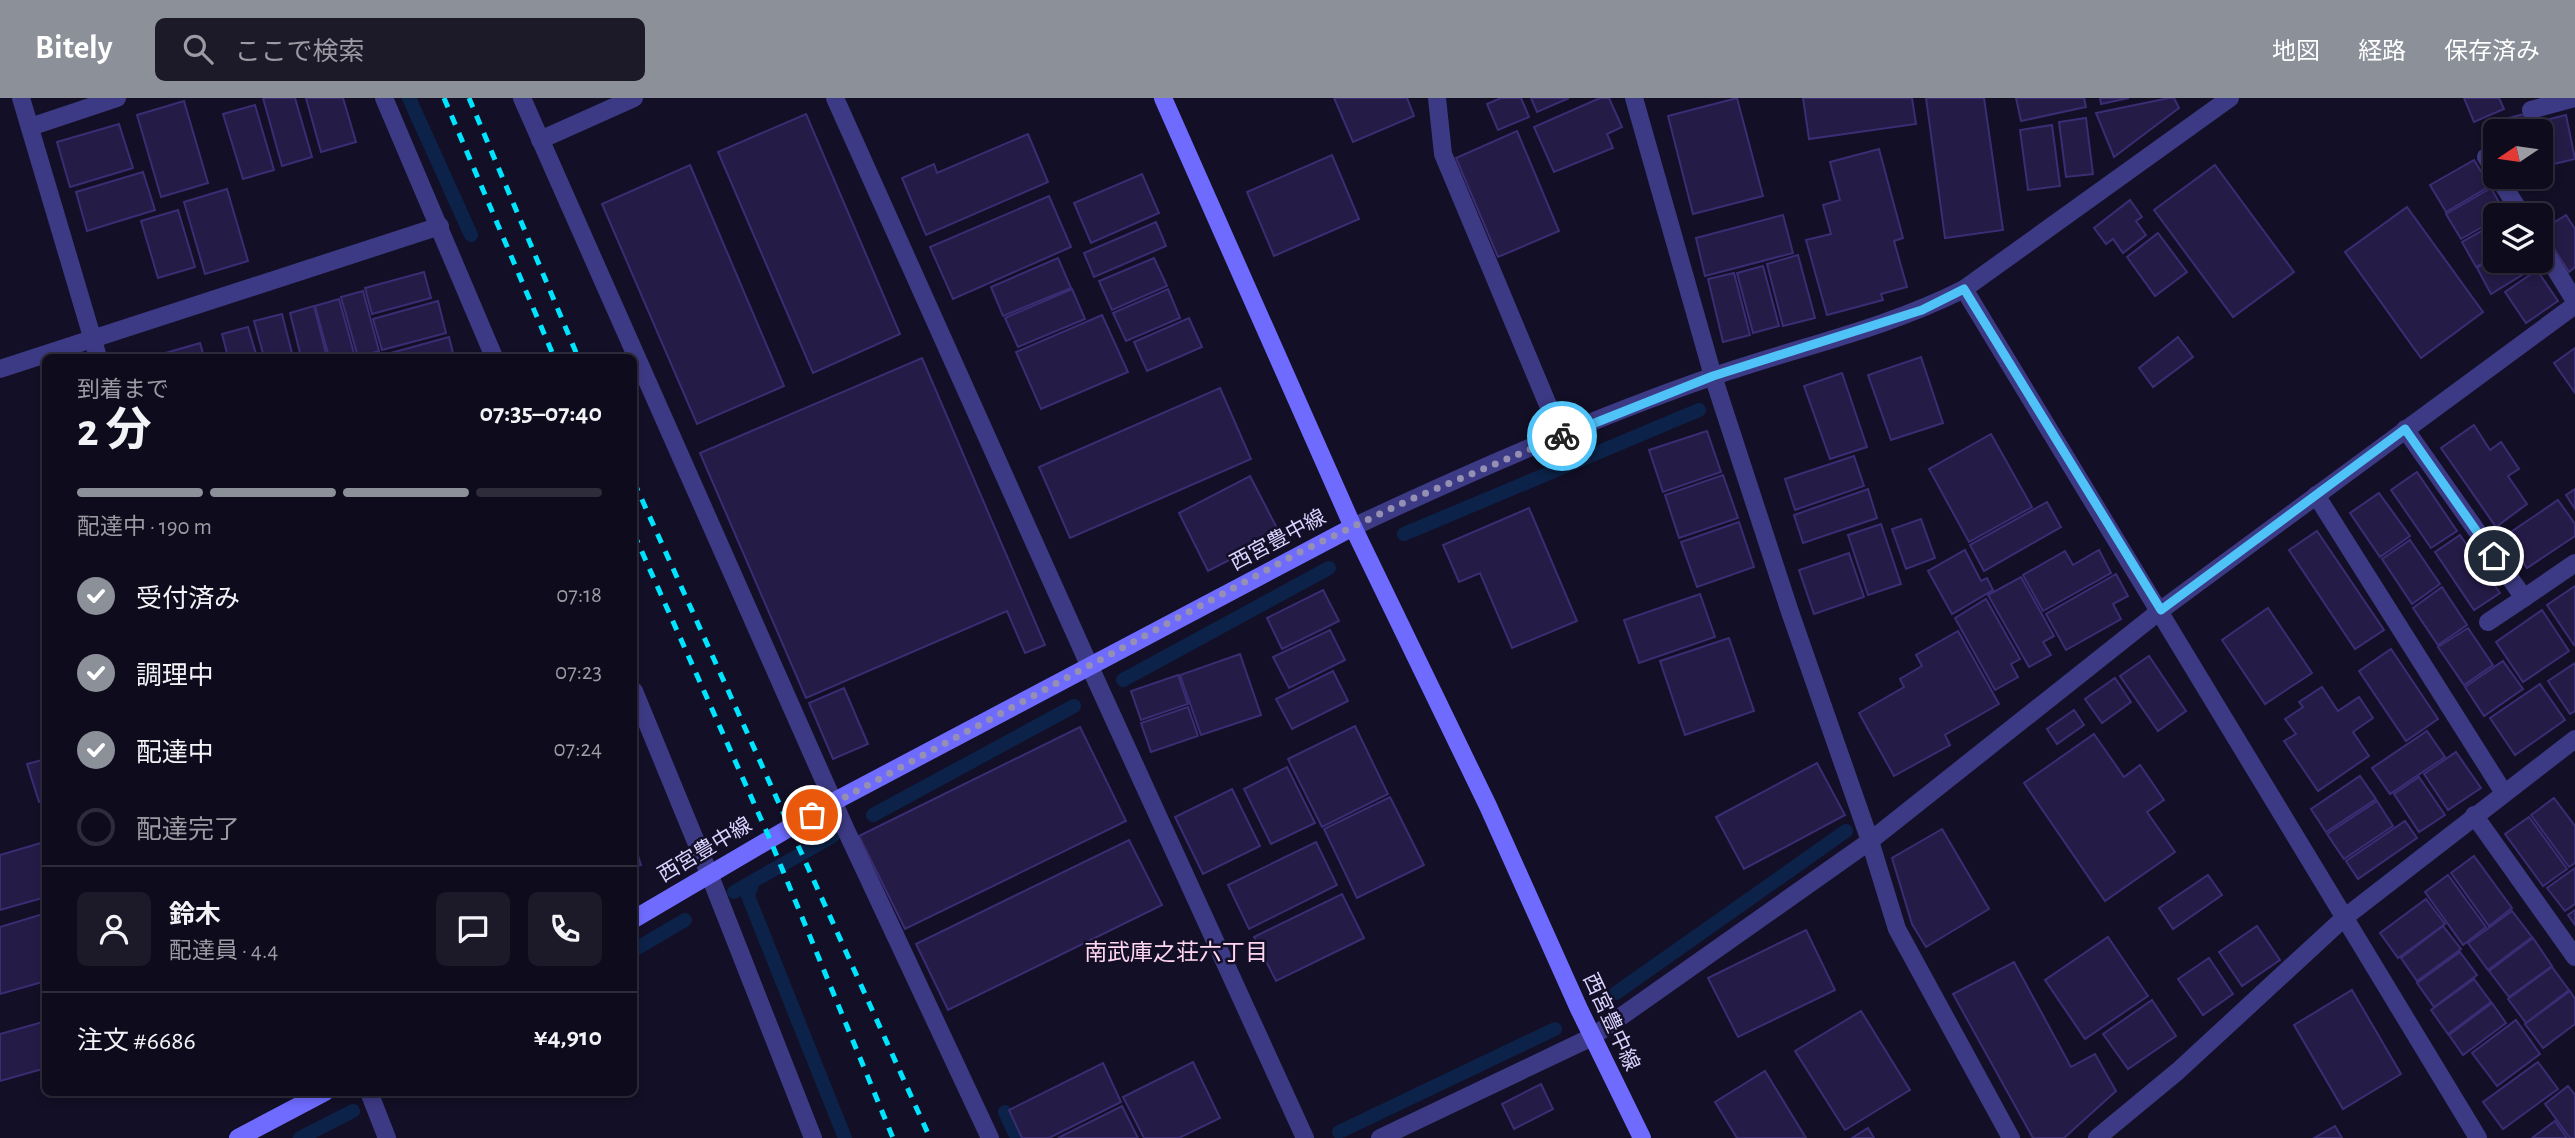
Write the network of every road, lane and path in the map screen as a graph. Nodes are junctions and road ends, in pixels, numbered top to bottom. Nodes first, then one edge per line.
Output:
1 (20, 98) edge
2 (117, 98) edge
3 (384, 98) edge
4 (522, 98) edge
5 (634, 98) edge
6 (835, 98) edge
7 (1163, 98) edge
8 (1437, 98) edge
9 (1634, 98) edge
10 (2230, 98) edge
11 (2575, 98) edge
12 (2530, 110) dead end
13 (30, 127) junction
14 (540, 140) junction
15 (440, 226) junction
16 (2553, 266) edge
17 (1964, 289) junction
18 (2575, 303) edge
19 (92, 339) junction
20 (46, 354) edge
21 (97, 354) edge
22 (493, 354) edge
23 (636, 354) edge
24 (42, 355) edge
25 (637, 357) edge
26 (0, 369) edge
27 (1713, 376) junction
28 (2405, 429) junction
29 (1562, 436) junction
30 (2316, 495) junction
31 (1353, 527) junction
32 (2575, 562) edge
33 (2524, 598) junction
34 (2161, 610) junction
35 (2488, 622) dead end
36 (1090, 667) junction
37 (637, 698) edge
38 (2575, 739) edge
39 (2504, 793) junction
40 (835, 801) junction
41 (2474, 815) junction
42 (1870, 841) junction
43 (710, 876) junction
44 (637, 917) edge
45 (2344, 918) junction
46 (2575, 957) edge
47 (1592, 1037) junction
48 (317, 1096) edge
49 (371, 1096) edge
50 (238, 1138) edge
51 (387, 1138) edge
52 (813, 1138) edge
53 (990, 1138) edge
54 (1306, 1138) edge
55 (1380, 1138) edge
56 (1642, 1138) edge
57 (2011, 1138) edge
58 (2097, 1138) edge
59 (2478, 1138) edge

1 - 13 street
2 - 13 street
3 - 15 street
4 - 14 street
5 - 14 street
6 - 36 street
7 - 31 main road
8 - 29 street
9 - 27 street
10 - 17 street
11 - 12 street
13 - 19 street
14 - 23 street
15 - 19 street
15 - 22 street
16 - 18 street
17 - 27 street
17 - 34 street
18 - 28 street
19 - 20 street
19 - 21 street
24 - 26 street
25 - 40 street
27 - 29 street
27 - 42 street
28 - 30 street
28 - 33 street
29 - 31 street
30 - 34 street
30 - 39 street
31 - 36 main road, 西宮豊中線
31 - 47 main road, 西宮豊中線
32 - 33 street
33 - 35 street
34 - 42 street
34 - 45 street
36 - 40 main road, 西宮豊中線
36 - 54 street
37 - 43 street
38 - 39 street
39 - 41 street
40 - 43 main road, 西宮豊中線
40 - 53 street
41 - 45 street
41 - 46 street
42 - 47 street
42 - 57 street
43 - 44 main road, 西宮豊中線
43 - 52 street
45 - 58 street
45 - 59 street
47 - 55 street
47 - 56 main road, 西宮豊中線
48 - 50 main road
49 - 51 street

